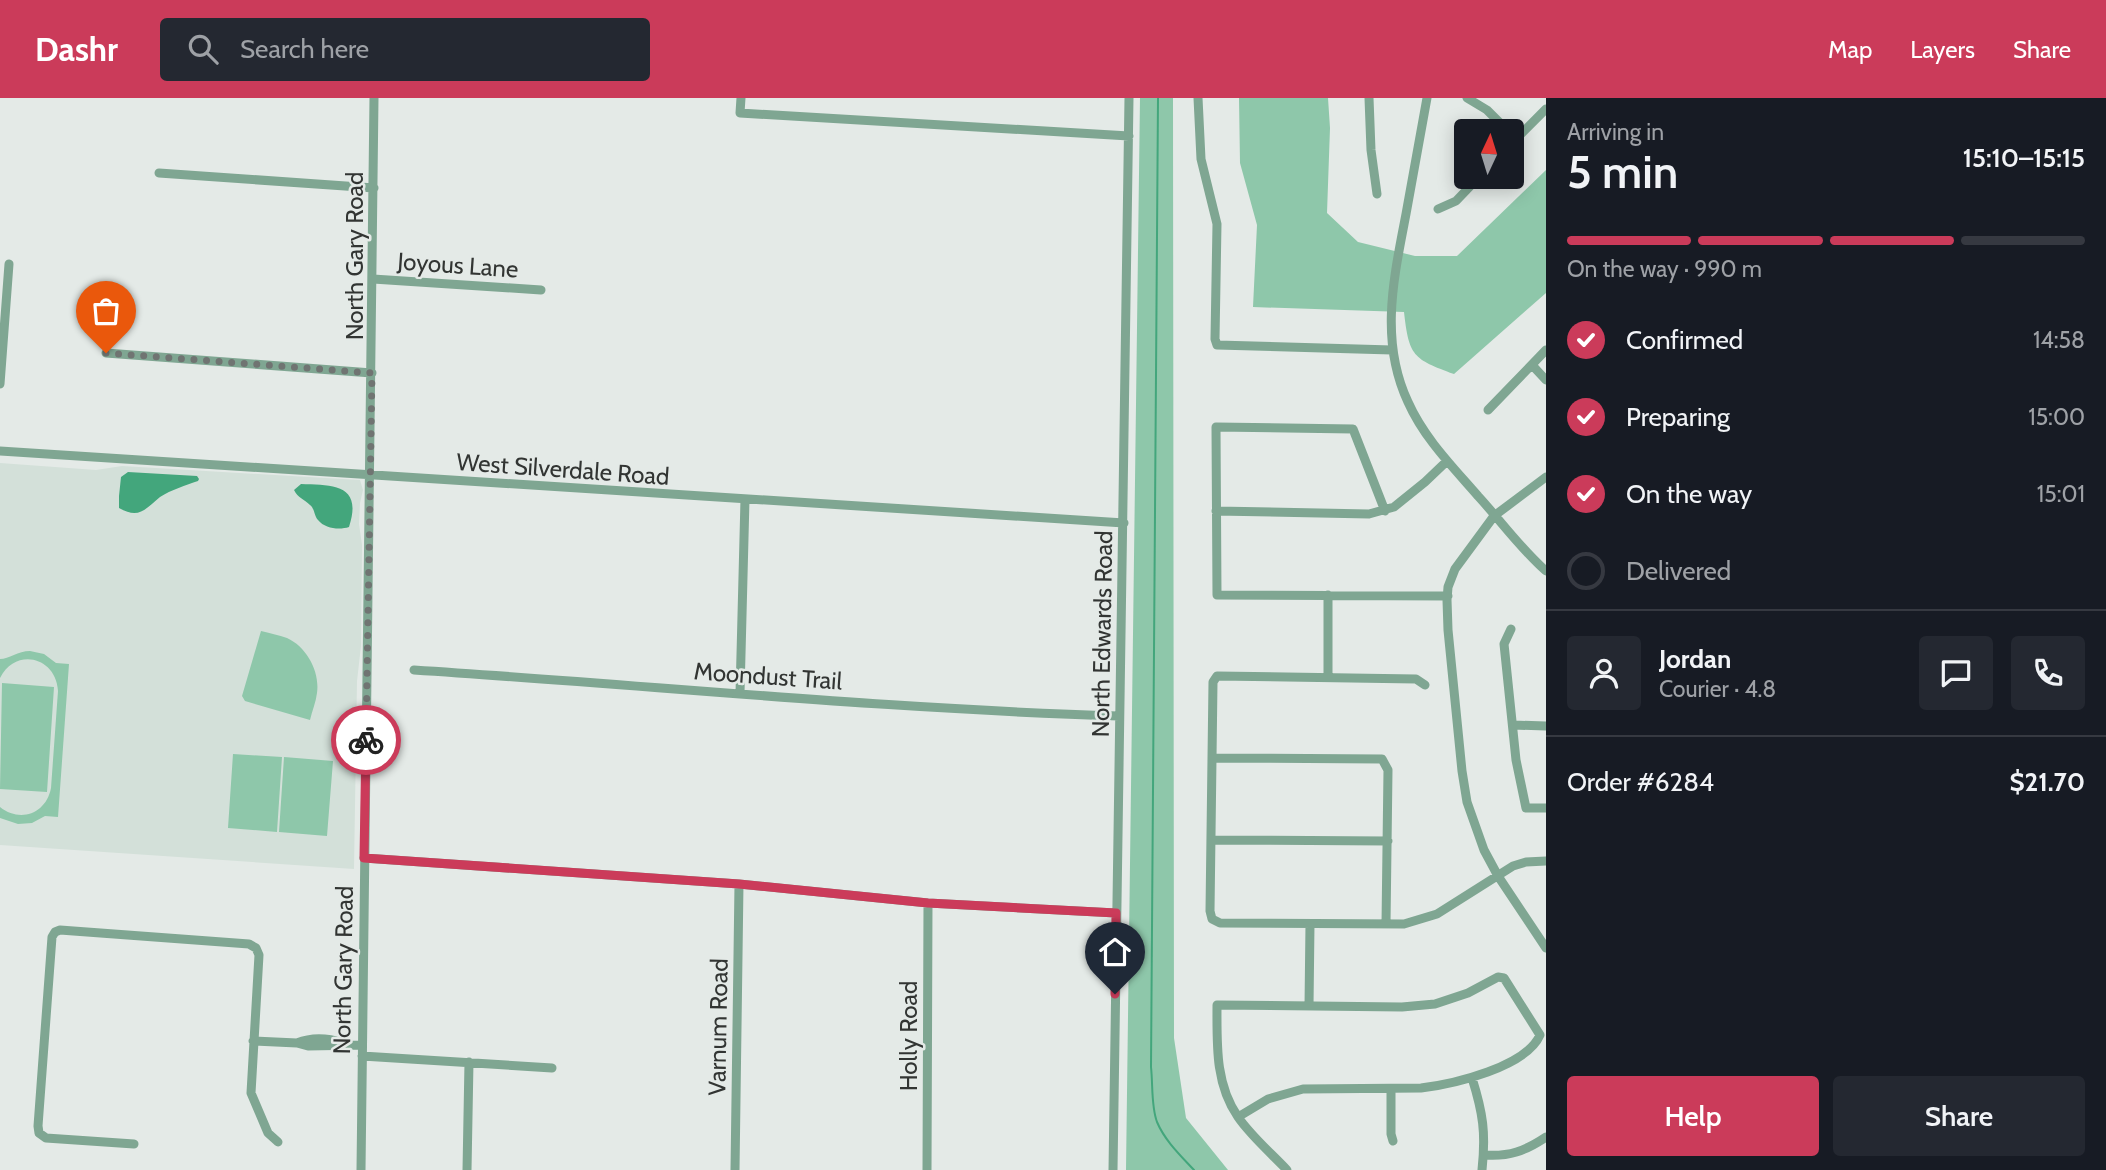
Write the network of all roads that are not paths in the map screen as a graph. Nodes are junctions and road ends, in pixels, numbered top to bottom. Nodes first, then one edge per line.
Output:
1 (374, 98) edge
2 (741, 98) edge
3 (1129, 98) edge
4 (1198, 98) edge
5 (1369, 98) edge
6 (1427, 98) edge
7 (1467, 98) edge
8 (1546, 109) edge
9 (1495, 119) edge
10 (1524, 127) edge
11 (1129, 136) junction
12 (159, 173) dead end
13 (374, 188) junction
14 (1468, 189) edge
15 (1377, 194) dead end
16 (1438, 209) dead end
17 (9, 264) dead end
18 (373, 279) junction
19 (541, 290) dead end
20 (1392, 350) junction
21 (1546, 350) edge
22 (106, 353) dead end
23 (1532, 365) junction
24 (372, 373) junction
25 (1546, 380) edge
26 (0, 384) edge
27 (1488, 410) dead end
28 (0, 451) edge
29 (1447, 461) junction
30 (370, 476) junction
31 (1545, 479) edge
32 (745, 499) junction
33 (1385, 510) junction
34 (1216, 511) junction
35 (1494, 516) junction
36 (1124, 523) junction
37 (1546, 570) edge
38 (1328, 595) junction
39 (1448, 596) junction
40 (1511, 629) dead end
41 (414, 670) dead end
42 (1328, 676) junction
43 (1425, 685) dead end
44 (740, 694) junction
45 (1119, 716) junction
46 (1513, 725) junction
47 (1546, 726) edge
48 (1213, 758) junction
49 (1546, 808) edge
50 (1212, 840) junction
51 (1388, 841) junction
52 (364, 858) junction
53 (1546, 861) edge
54 (1498, 876) junction
55 (739, 884) junction
56 (928, 903) junction
57 (1116, 913) junction
58 (1310, 924) junction
59 (1386, 924) junction
60 (1546, 948) edge
61 (1309, 1006) junction
62 (253, 1041) junction
63 (362, 1045) junction
64 (362, 1056) junction
65 (469, 1062) junction
66 (552, 1068) dead end
67 (1472, 1078) junction
68 (1391, 1089) junction
69 (1238, 1117) junction
70 (1546, 1137) edge
71 (278, 1142) dead end
72 (1393, 1142) dead end
73 (134, 1144) dead end
74 (1484, 1155) junction
75 (361, 1170) edge
76 (467, 1170) edge
77 (735, 1170) edge
78 (927, 1170) edge
79 (1113, 1170) edge
80 (1287, 1170) edge
81 (1482, 1170) edge

1 - 13 street, North Gary Road
2 - 11 street
3 - 11 street, North Edwards Road
4 - 20 street
5 - 15 street
6 - 20 street
7 - 9 street
8 - 10 street
11 - 36 street, North Edwards Road
12 - 13 street
13 - 18 street, North Gary Road
14 - 16 street
17 - 26 street
18 - 19 street, Joyous Lane
18 - 24 street, North Gary Road
20 - 29 street
21 - 23 street
22 - 24 street
23 - 25 street
23 - 27 street
24 - 30 street, North Gary Road
28 - 30 street, West Silverdale Road
29 - 33 street
29 - 35 street
30 - 32 street, West Silverdale Road
30 - 52 street, North Gary Road
31 - 35 street
32 - 36 street, West Silverdale Road
32 - 44 street
33 - 34 street
33 - 34 street
34 - 38 street
35 - 37 street
35 - 39 street
36 - 45 street, North Edwards Road
38 - 39 street
38 - 42 street
39 - 54 street
40 - 46 street
41 - 44 street, Moondust Trail
42 - 43 street
42 - 48 street
44 - 45 street, Moondust Trail
45 - 57 street, North Edwards Road
46 - 47 street
46 - 49 street
48 - 50 street
48 - 51 street
50 - 51 street
50 - 58 street
51 - 59 street
52 - 55 street
52 - 63 street, North Gary Road
53 - 54 street
54 - 59 street
54 - 60 street
55 - 56 street
55 - 77 street, Varnum Road
56 - 57 street
56 - 78 street, Holly Road
57 - 79 street, North Edwards Road
58 - 59 street
58 - 61 street
61 - 67 street
61 - 69 street
62 - 63 street
62 - 71 street
62 - 73 street
63 - 64 street, North Gary Road
64 - 65 street
64 - 75 street, North Gary Road
65 - 66 street
65 - 76 street
67 - 68 street
67 - 74 street
68 - 69 street
68 - 72 street
69 - 80 street
70 - 74 street
74 - 81 street

